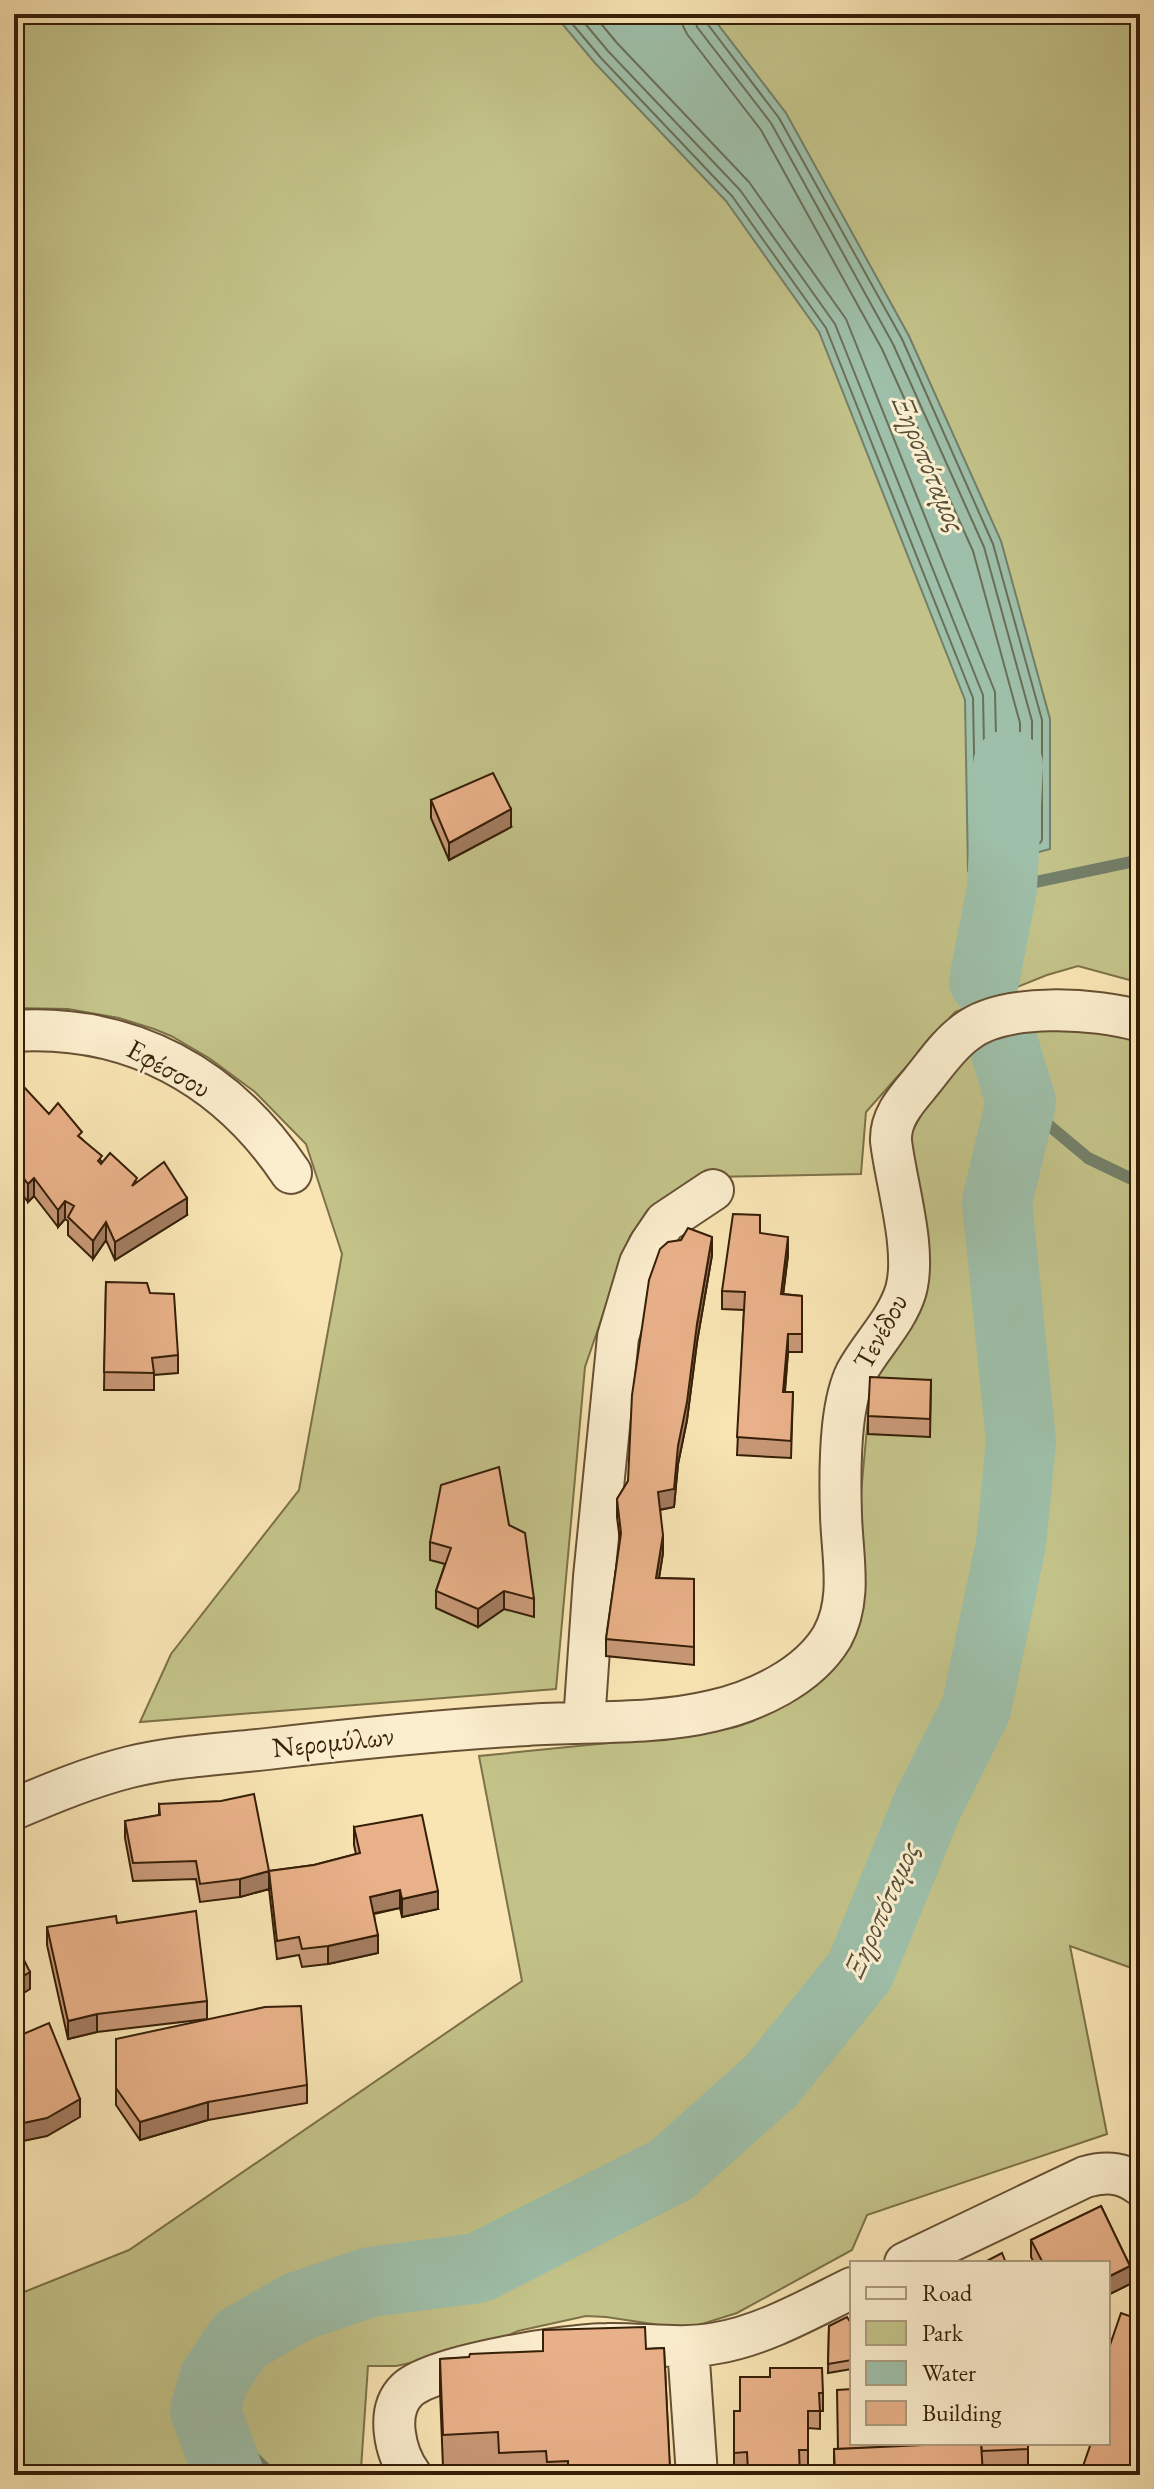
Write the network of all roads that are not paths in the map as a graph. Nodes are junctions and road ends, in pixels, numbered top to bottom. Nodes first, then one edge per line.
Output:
1 (1140, 1021) edge
2 (14, 1031) edge
3 (291, 1173) dead end
4 (713, 1190) dead end
5 (661, 1718) joint
6 (584, 1722) junction
7 (14, 1809) edge
8 (1140, 2185) edge
9 (909, 2261) edge
10 (850, 2289) edge
11 (688, 2347) junction
12 (411, 2475) edge
13 (697, 2475) edge

1 - 5 street, Τενέδου
2 - 3 street, Εφέσσου
4 - 6 street
5 - 6 street, Νερομύλων
6 - 7 street, Νερομύλων
8 - 9 street
10 - 11 street
11 - 12 street
11 - 13 street

